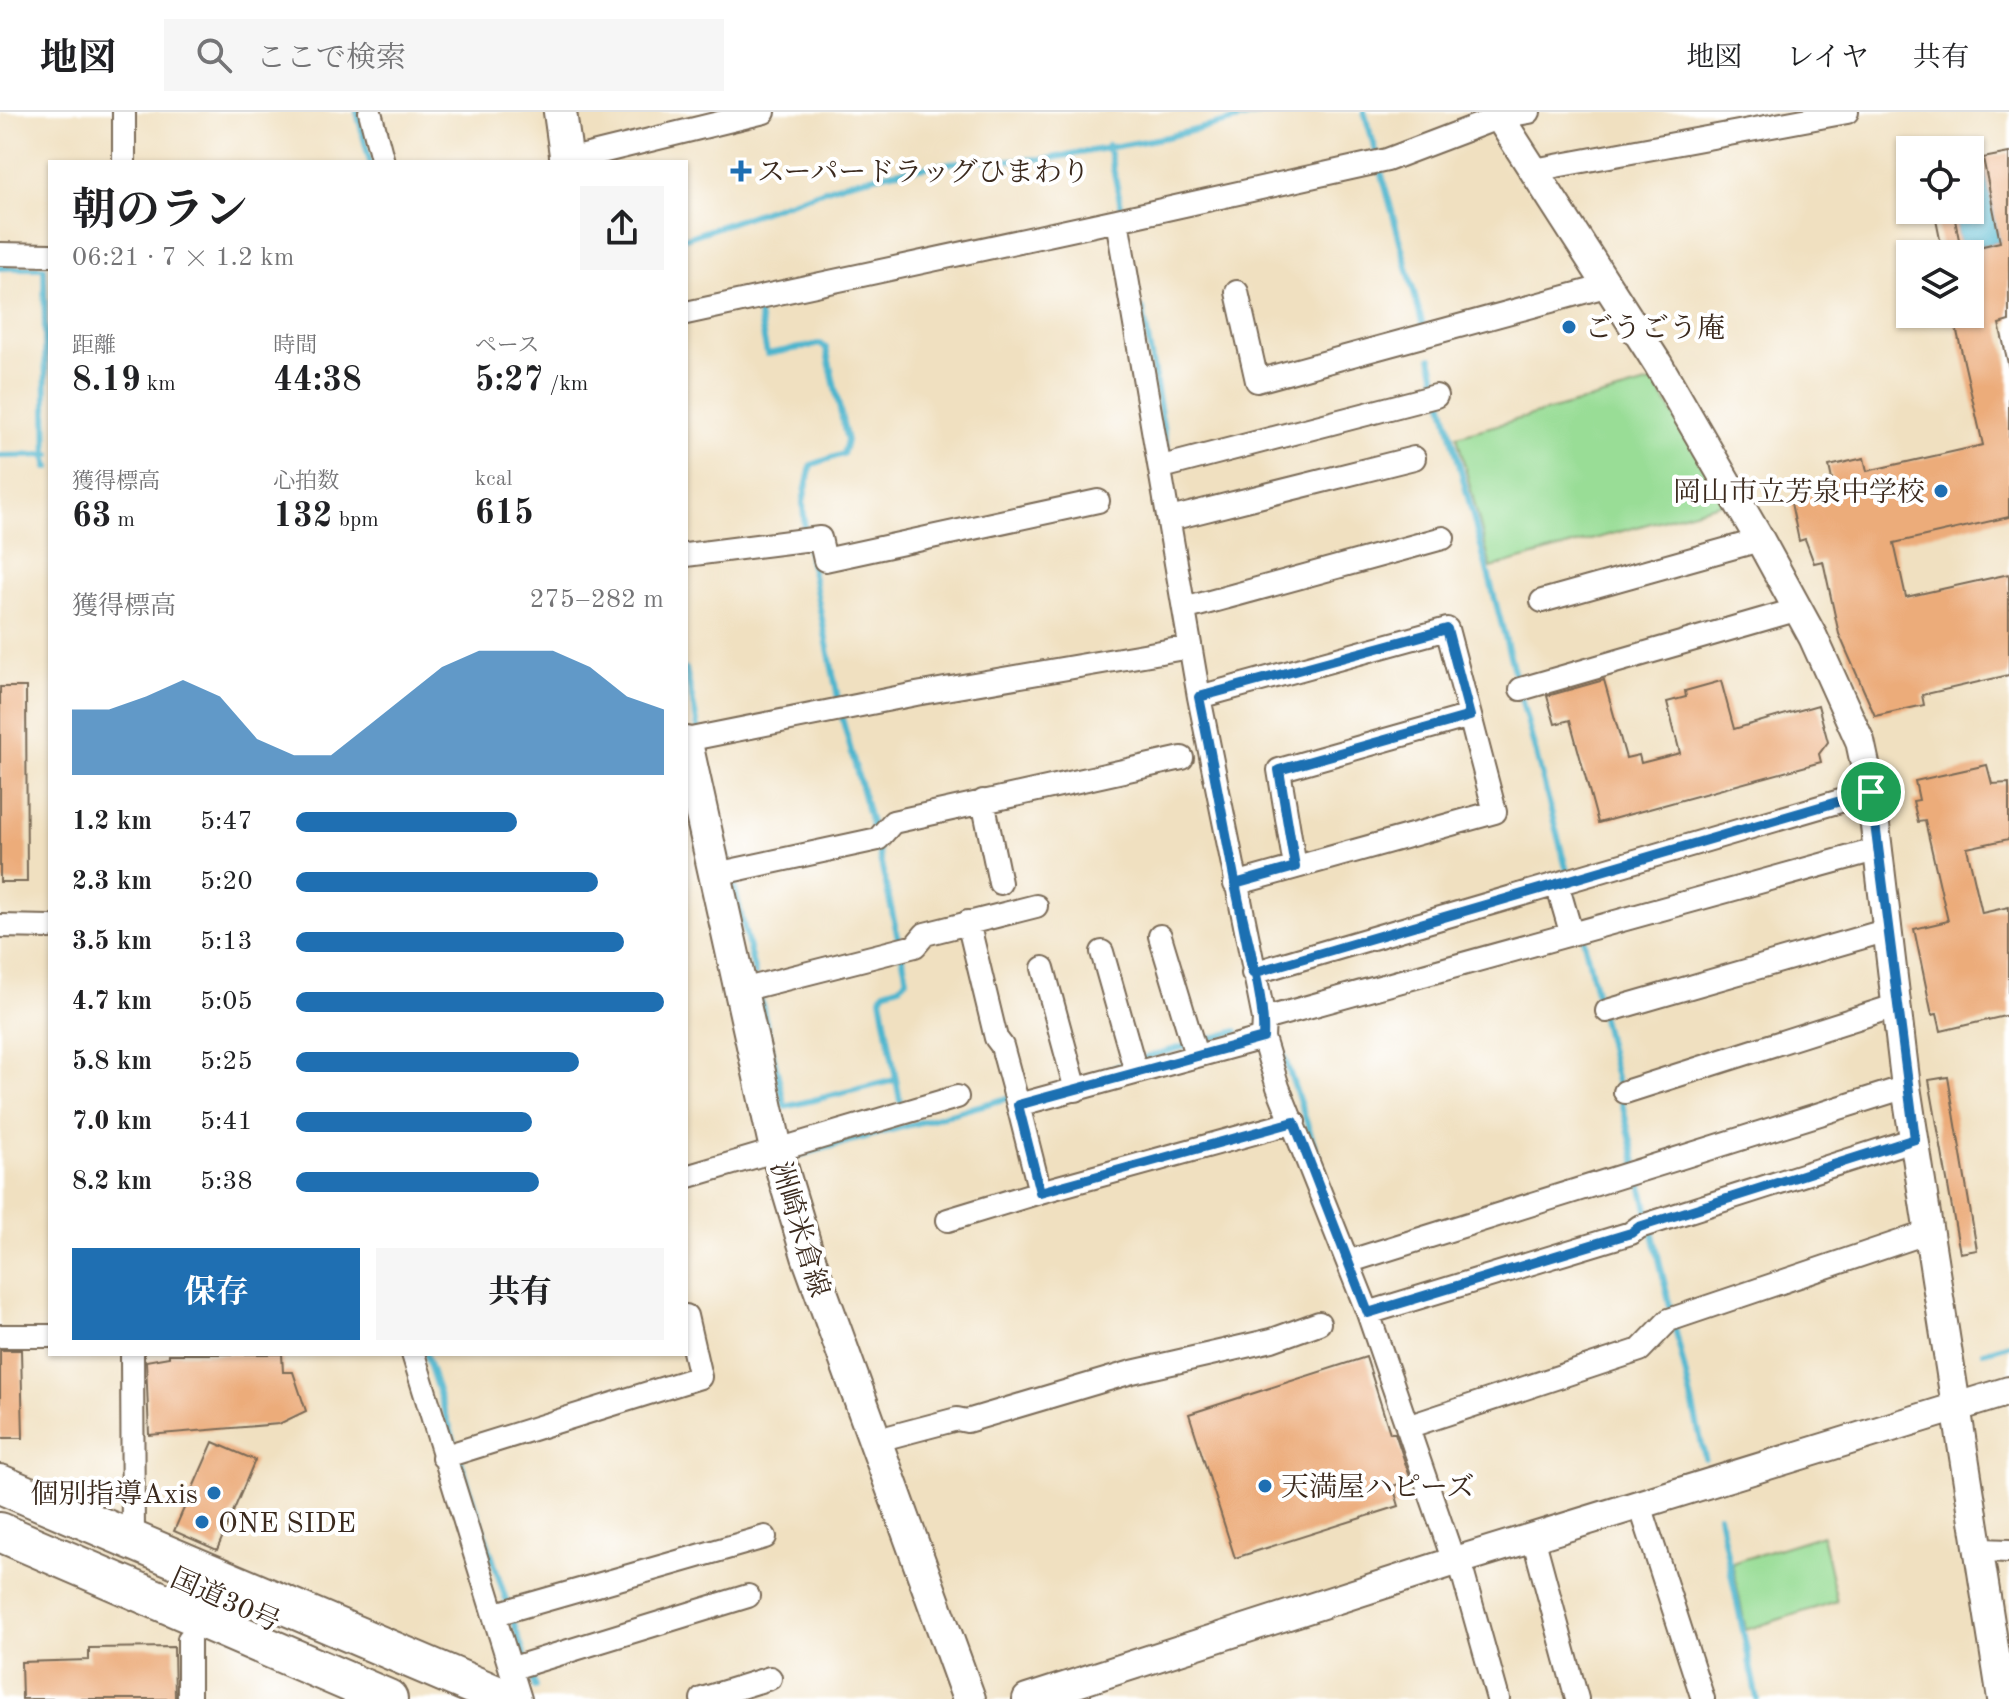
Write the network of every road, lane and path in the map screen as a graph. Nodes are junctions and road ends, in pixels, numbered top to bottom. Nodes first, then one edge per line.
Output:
1 (124, 112) edge
2 (370, 112) edge
3 (560, 112) edge
4 (764, 112) edge
5 (1529, 112) edge
6 (1847, 112) edge
7 (1498, 115) edge
8 (124, 160) edge
9 (382, 160) edge
10 (565, 160) edge
11 (569, 160) edge
12 (1534, 170) junction
13 (1117, 220) junction
14 (0, 254) edge
15 (48, 255) edge
16 (1606, 286) junction
17 (1237, 292) dead end
18 (688, 313) edge
19 (1436, 396) dead end
20 (1414, 458) dead end
21 (1168, 466) junction
22 (1098, 501) dead end
23 (1176, 518) junction
24 (1443, 538) dead end
25 (1760, 540) junction
26 (688, 555) edge
27 (1542, 601) dead end
28 (1190, 607) junction
29 (1799, 609) junction
30 (1190, 647) junction
31 (1521, 689) dead end
32 (1199, 697) junction
33 (1470, 716) junction
34 (693, 739) edge
35 (1182, 758) dead end
36 (1871, 792) junction
37 (983, 801) junction
38 (1879, 849) junction
39 (1295, 867) junction
40 (716, 874) junction
41 (1565, 882) junction
42 (1000, 883) dead end
43 (1235, 884) junction
44 (1036, 906) dead end
45 (968, 922) junction
46 (0, 926) edge
47 (48, 927) edge
48 (1888, 930) junction
49 (1578, 931) junction
50 (1160, 936) dead end
51 (1102, 952) dead end
52 (1043, 968) dead end
53 (1253, 973) junction
54 (742, 990) junction
55 (1898, 1005) junction
56 (1607, 1011) dead end
57 (1264, 1028) junction
58 (1193, 1047) junction
59 (1134, 1065) junction
60 (1074, 1083) junction
61 (1906, 1087) junction
62 (1625, 1092) dead end
63 (957, 1097) dead end
64 (1016, 1098) junction
65 (1294, 1122) junction
66 (1915, 1139) junction
67 (776, 1149) junction
68 (688, 1176) edge
69 (1040, 1192) junction
70 (948, 1220) dead end
71 (1929, 1232) junction
72 (1360, 1258) dead end
73 (1372, 1312) junction
74 (1319, 1323) dead end
75 (688, 1325) edge
76 (0, 1336) edge
77 (48, 1336) edge
78 (132, 1356) edge
79 (414, 1356) edge
80 (2009, 1391) edge
81 (1959, 1407) junction
82 (1413, 1425) junction
83 (874, 1441) junction
84 (451, 1454) junction
85 (0, 1484) edge
86 (0, 1496) edge
87 (1640, 1505) junction
88 (0, 1532) edge
89 (765, 1537) dead end
90 (1533, 1537) junction
91 (133, 1539) junction
92 (1981, 1550) junction
93 (0, 1551) edge
94 (2009, 1551) edge
95 (1457, 1561) junction
96 (748, 1596) dead end
97 (504, 1612) junction
98 (251, 1625) junction
99 (189, 1639) junction
100 (2002, 1648) edge
101 (518, 1674) edge
102 (770, 1678) dead end
103 (189, 1699) edge
104 (328, 1699) edge
105 (388, 1699) edge
106 (453, 1699) edge
107 (520, 1699) edge
108 (702, 1699) edge
109 (969, 1699) edge
110 (1027, 1699) edge
111 (1498, 1699) edge
112 (1577, 1699) edge
113 (1703, 1699) edge
114 (2002, 1699) edge

1 - 8 street
2 - 9 street
3 - 10 main road
4 - 11 street
5 - 7 street
6 - 12 street
7 - 12 street
7 - 13 street
12 - 16 street
13 - 18 street
13 - 21 street
14 - 15 street
16 - 17 street
16 - 25 street
19 - 21 street
20 - 23 street
21 - 23 street
22 - 26 street
23 - 28 street
24 - 28 street
25 - 27 street
25 - 29 street
28 - 30 street
29 - 31 street
29 - 36 street
30 - 32 street
30 - 34 street
32 - 33 street
32 - 43 street
33 - 39 street
33 - 39 street
34 - 40 main road, 洲崎米倉線
35 - 37 street
36 - 38 street
36 - 41 street
37 - 40 street
37 - 42 street
38 - 48 street
38 - 49 street
39 - 43 street
40 - 54 main road, 洲崎米倉線
41 - 49 street
41 - 53 street
43 - 53 street
44 - 45 street
45 - 54 street
45 - 64 street
46 - 47 street
48 - 55 street
48 - 56 street
49 - 57 street
50 - 58 street
51 - 59 street
52 - 60 street
53 - 57 street
54 - 67 main road, 洲崎米倉線
55 - 61 street
55 - 62 street
57 - 58 street
57 - 65 street
58 - 59 street
59 - 60 street
60 - 64 street
61 - 66 street
61 - 72 street
63 - 67 street
64 - 69 street
65 - 69 street
65 - 73 street
66 - 71 street
66 - 73 street
67 - 68 street
67 - 83 main road, 洲崎米倉線
69 - 70 street
71 - 81 street
71 - 82 street
73 - 82 street
74 - 83 street
75 - 84 street
76 - 77 street
78 - 91 street
79 - 84 street
80 - 81 street
81 - 87 street
81 - 92 street
82 - 95 street
83 - 109 main road, 洲崎米倉線
84 - 97 street
85 - 91 highway
86 - 98 highway, 国道30号
87 - 90 street
87 - 113 street
88 - 98 highway, 国道30号
89 - 97 street
90 - 95 street
90 - 112 street
91 - 101 highway
92 - 94 street
92 - 100 street
93 - 99 highway
95 - 110 street
95 - 111 street
96 - 101 street
97 - 101 street
98 - 105 highway, 国道30号
98 - 106 highway, 国道30号
99 - 103 street
99 - 104 highway
100 - 114 street
101 - 107 street
102 - 108 street

